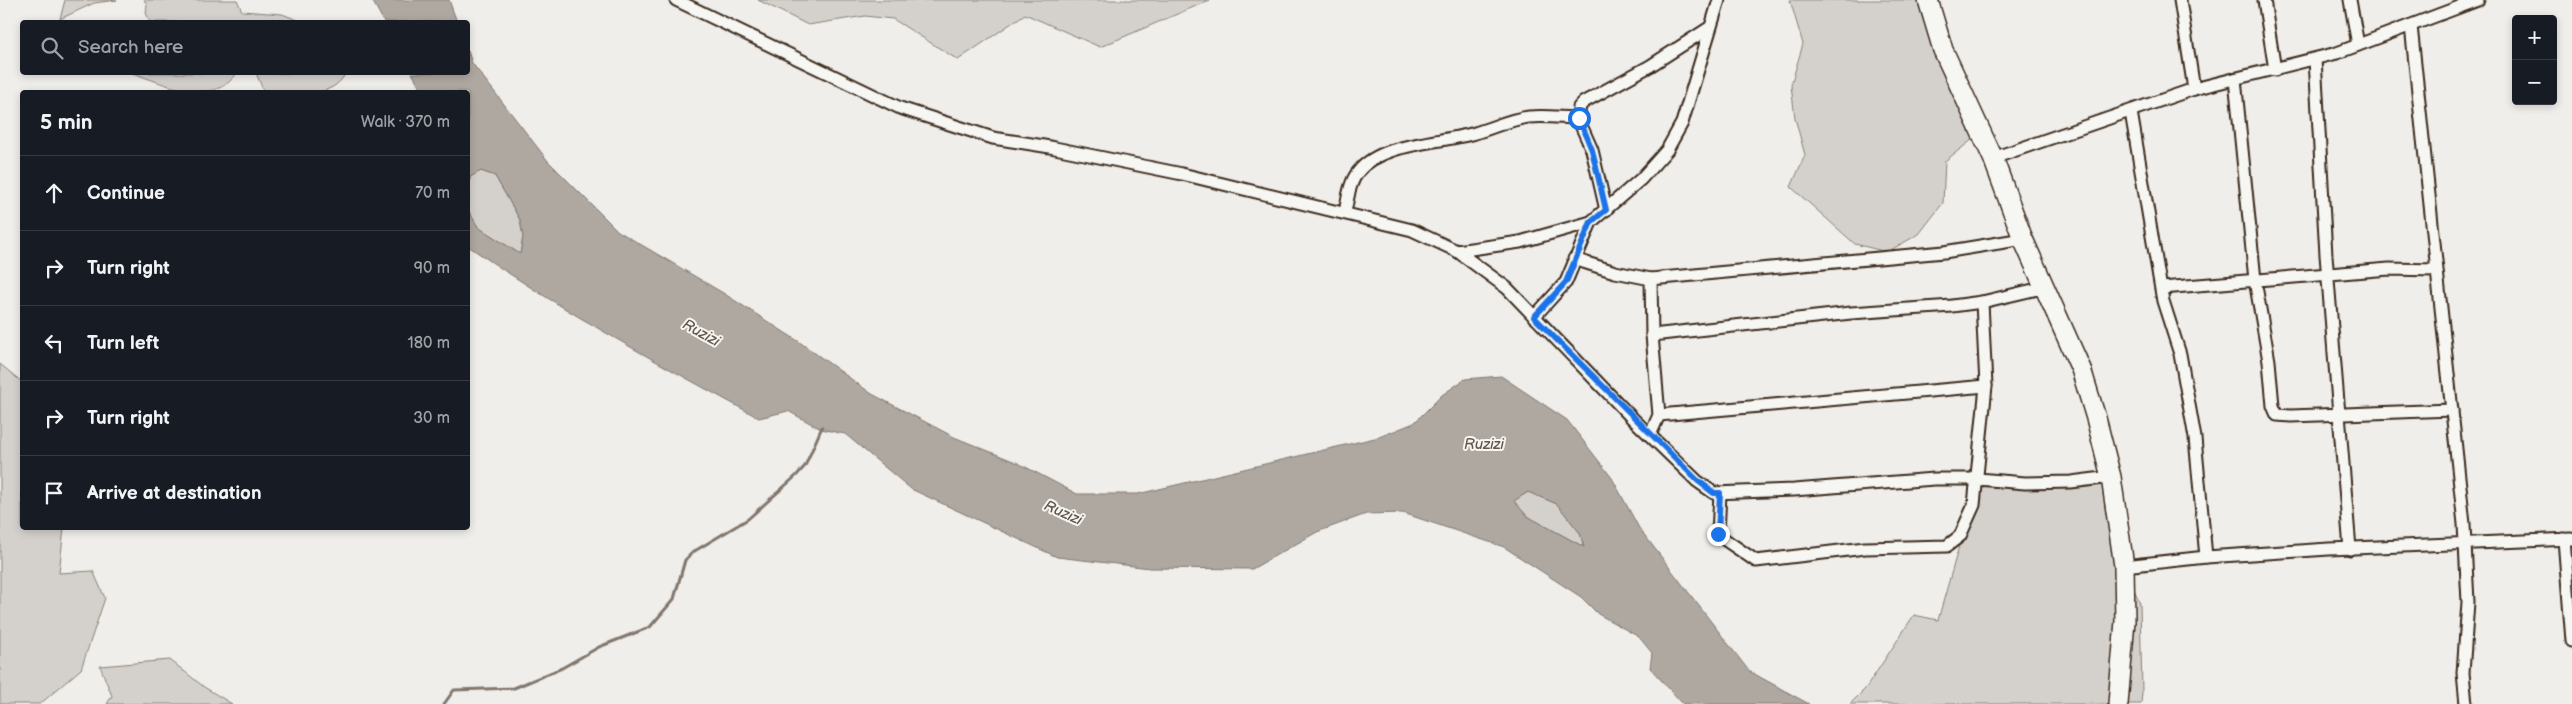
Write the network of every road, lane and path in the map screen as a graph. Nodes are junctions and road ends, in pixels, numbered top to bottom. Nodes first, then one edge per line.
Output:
1 (676, 0) edge
2 (1719, 0) edge
3 (1928, 0) edge
4 (2180, 0) edge
5 (2264, 0) edge
6 (2350, 0) edge
7 (2478, 0) edge
8 (2448, 5) edge
9 (2412, 26) junction
10 (1709, 28) junction
11 (2358, 45) junction
12 (2315, 59) junction
13 (2275, 70) junction
14 (2235, 78) junction
15 (2194, 90) junction
16 (2131, 112) junction
17 (1579, 118) junction
18 (1993, 158) junction
19 (1606, 210) junction
20 (1345, 212) junction
21 (1591, 222) junction
22 (2023, 239) junction
23 (1457, 251) junction
24 (1574, 259) junction
25 (2436, 270) junction
26 (2329, 276) junction
27 (1651, 279) junction
28 (2254, 280) junction
29 (2046, 286) junction
30 (2162, 288) junction
31 (1982, 302) junction
32 (1534, 317) junction
33 (1652, 335) junction
34 (1986, 386) junction
35 (2452, 410) junction
36 (2339, 413) junction
37 (1660, 415) junction
38 (1650, 435) junction
39 (2112, 477) junction
40 (1978, 479) junction
41 (1720, 493) junction
42 (2568, 539) edge
43 (2465, 544) junction
44 (2350, 549) junction
45 (2206, 557) junction
46 (2124, 566) junction
47 (2572, 641) edge
48 (2118, 704) edge
49 (2466, 704) edge

1 - 20 street
2 - 10 street
3 - 18 highway
4 - 15 street
5 - 13 street
6 - 11 street
7 - 8 street
8 - 9 street
9 - 11 street
9 - 25 street
10 - 17 street
10 - 19 street
11 - 12 street
12 - 13 street
12 - 26 street
13 - 14 street
14 - 15 street
14 - 28 street
15 - 16 street
16 - 18 street
16 - 30 street
17 - 19 street
17 - 20 street
18 - 22 highway
19 - 21 street
20 - 23 street
21 - 23 street
21 - 24 street
22 - 27 street
22 - 29 highway
23 - 32 street
24 - 27 street
24 - 32 street
25 - 26 street
25 - 35 street
26 - 28 street
26 - 36 street
27 - 33 street
28 - 30 street
28 - 36 street
29 - 31 street
29 - 39 highway
30 - 45 street
31 - 33 street
31 - 34 street
32 - 38 street
33 - 37 street
34 - 37 street
34 - 40 street
35 - 36 street
35 - 43 street
36 - 44 street
37 - 38 street
38 - 41 street
39 - 40 street
39 - 46 highway
40 - 41 street
40 - 41 street
42 - 43 street
42 - 47 street
43 - 44 street
43 - 49 street
44 - 45 street
45 - 46 street
46 - 48 highway

